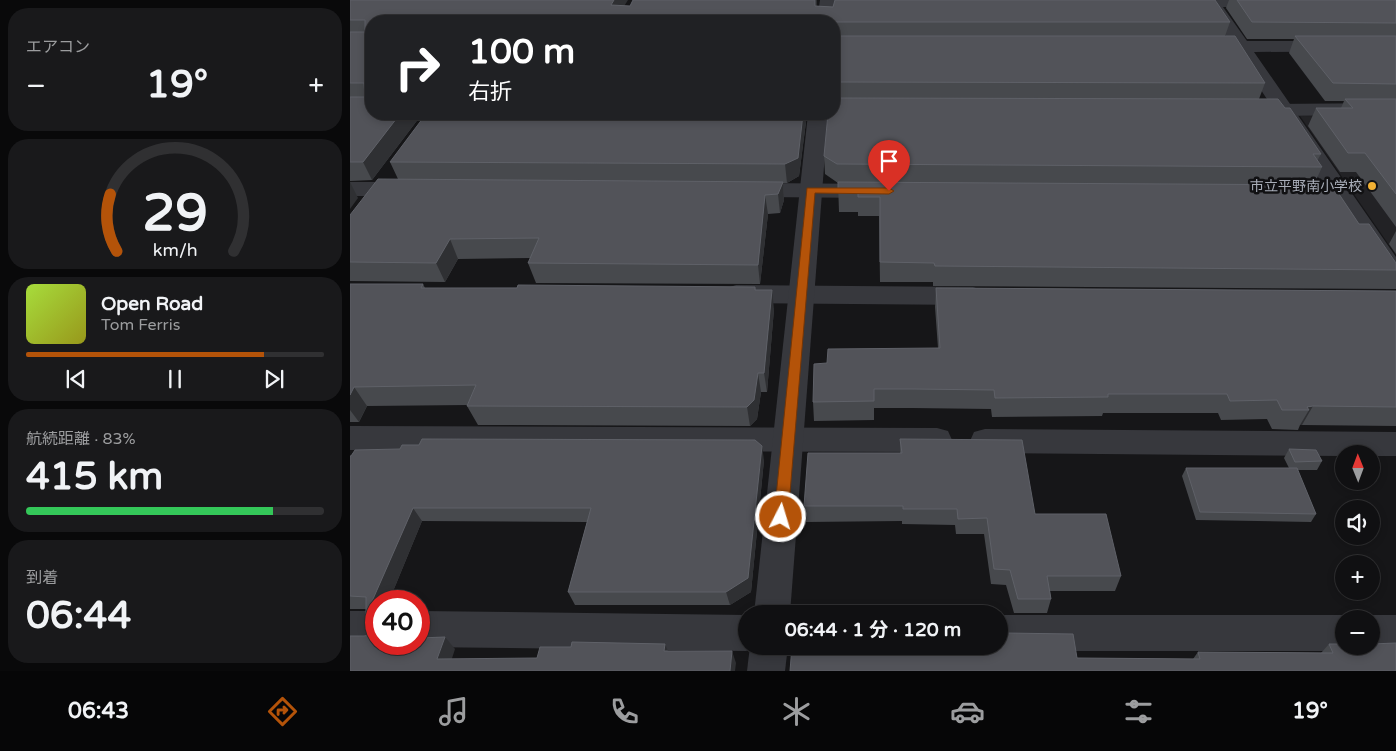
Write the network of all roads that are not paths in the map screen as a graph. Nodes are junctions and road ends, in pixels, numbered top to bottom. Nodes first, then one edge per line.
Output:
1 (809, 1) edge
2 (828, 1) edge
3 (1211, 1) edge
4 (848, 2) edge
5 (1162, 2) edge
6 (1279, 2) edge
7 (827, 15) edge
8 (1396, 46) edge
9 (1192, 47) edge
10 (1241, 47) junction
11 (1396, 109) edge
12 (1233, 110) edge
13 (1283, 110) junction
14 (817, 120) edge
15 (396, 166) edge
16 (380, 188) junction
17 (350, 189) edge
18 (429, 189) edge
19 (722, 190) edge
20 (811, 190) junction
21 (899, 191) edge
22 (1312, 195) edge
23 (1341, 195) junction
24 (365, 209) edge
25 (1396, 276) edge
26 (713, 294) edge
27 (801, 295) junction
28 (1000, 296) edge
29 (350, 438) edge
30 (788, 439) junction
31 (1396, 444) edge
32 (773, 605) edge
33 (350, 628) edge
34 (365, 629) edge
35 (430, 629) edge
36 (738, 633) edge
37 (1008, 633) edge
38 (1335, 633) edge
39 (1380, 633) edge
40 (1396, 633) edge
41 (768, 655) edge
42 (766, 671) edge

1 - 2 street
2 - 4 street
2 - 7 street
3 - 5 street
3 - 6 street
3 - 10 street
8 - 10 street
9 - 10 street
10 - 13 street
11 - 13 street
12 - 13 street
13 - 23 street
14 - 20 street
15 - 16 street
16 - 17 street
16 - 18 street
16 - 24 street
19 - 20 street
20 - 21 street
20 - 27 street
22 - 23 street
23 - 25 street
26 - 27 street
27 - 28 street
27 - 30 street
29 - 30 street
30 - 31 street
30 - 32 street
33 - 34 street
35 - 36 street
37 - 38 street
39 - 40 street
41 - 42 street

